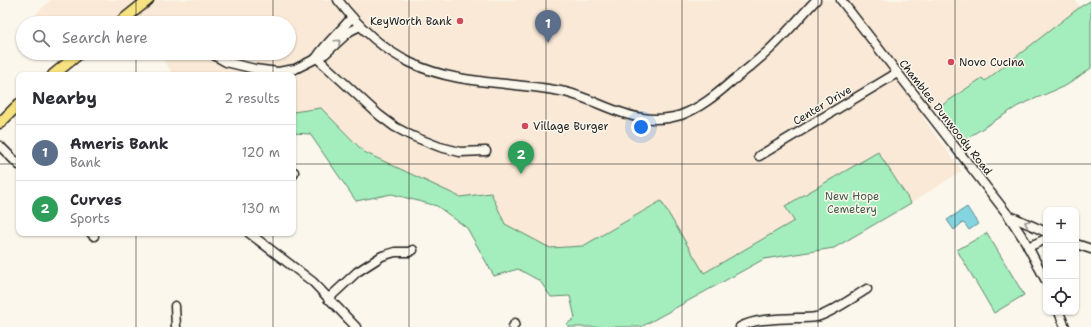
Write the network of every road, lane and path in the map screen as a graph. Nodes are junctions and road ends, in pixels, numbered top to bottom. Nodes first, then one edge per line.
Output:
1 (148, 0) edge
2 (338, 0) edge
3 (816, 0) edge
4 (841, 0) edge
5 (128, 16) edge
6 (352, 17) junction
7 (360, 26) junction
8 (317, 58) junction
9 (71, 60) edge
10 (222, 60) edge
11 (56, 72) edge
12 (278, 72) edge
13 (278, 72) edge
14 (897, 72) junction
15 (16, 107) edge
16 (0, 123) edge
17 (0, 146) edge
18 (486, 151) dead end
19 (759, 156) dead end
20 (16, 162) edge
21 (1008, 215) junction
22 (1043, 231) edge
23 (254, 236) edge
24 (1043, 240) edge
25 (1079, 245) edge
26 (1028, 247) junction
27 (1091, 249) edge
28 (413, 250) dead end
29 (1045, 279) edge
30 (867, 289) dead end
31 (328, 299) junction
32 (175, 306) dead end
33 (1060, 315) edge
34 (176, 327) edge
35 (356, 327) edge
36 (740, 327) edge
37 (1065, 327) edge

1 - 5 main road
2 - 6 street
3 - 7 street
4 - 14 street, Chamblee Dunwoody Road
6 - 7 street
6 - 8 street
8 -> 7 street
8 - 13 street
8 - 18 street
9 - 11 main road
10 - 12 street
14 - 19 street, Center Drive
14 - 21 street, Chamblee Dunwoody Road
15 - 16 main road
17 - 20 street
22 -> 21 street, Chamblee Dunwoody Road
21 - 26 street
23 - 31 street
24 - 26 street
25 - 27 street
26 - 29 street
28 - 31 street
30 - 36 street
31 - 35 street
32 - 34 street
33 - 37 street

